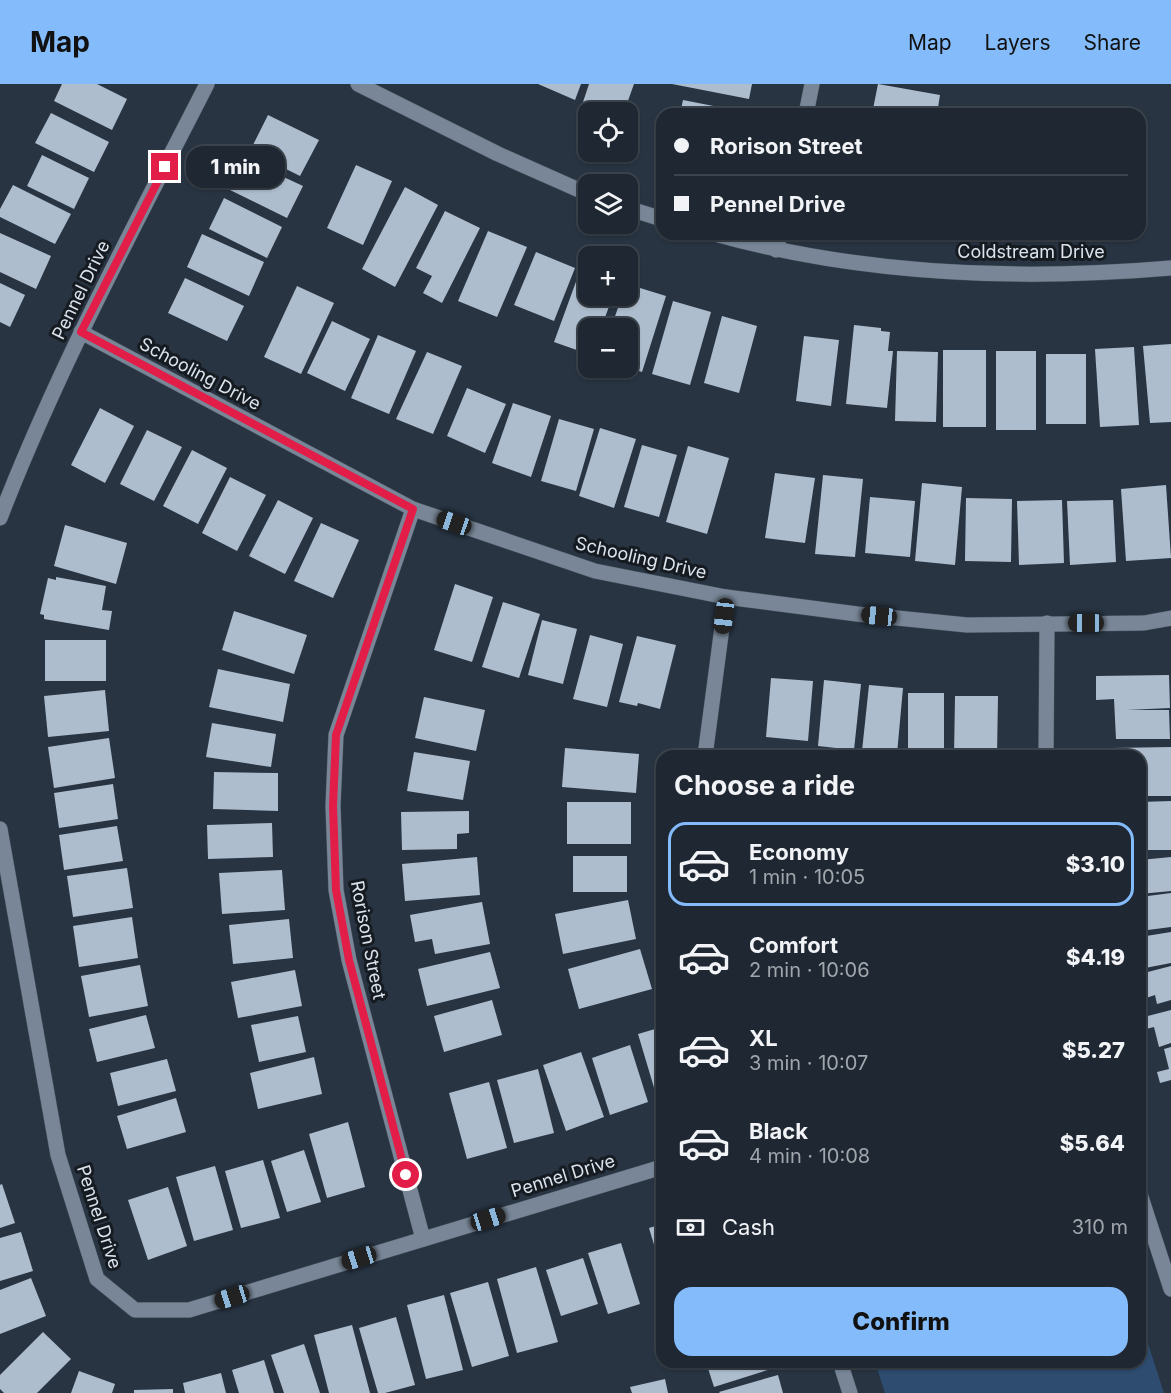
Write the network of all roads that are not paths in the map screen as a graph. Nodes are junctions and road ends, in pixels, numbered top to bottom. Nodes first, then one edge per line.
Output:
1 (207, 84) edge
2 (358, 84) edge
3 (813, 84) edge
4 (807, 108) edge
5 (578, 190) edge
6 (638, 211) edge
7 (656, 217) edge
8 (738, 240) edge
9 (778, 240) edge
10 (776, 250) junction
11 (1171, 268) edge
12 (81, 332) junction
13 (413, 509) junction
14 (0, 518) edge
15 (726, 597) junction
16 (1171, 618) edge
17 (1047, 623) junction
18 (706, 750) edge
19 (1046, 750) edge
20 (0, 829) edge
21 (656, 1169) edge
22 (1146, 1212) edge
23 (423, 1239) junction
24 (1171, 1289) edge
25 (842, 1368) edge
26 (849, 1393) edge

1 - 12 street, Pennel Drive
2 - 5 street
3 - 4 street
6 - 7 street
8 - 10 street, Coldstream Drive
9 - 10 street
10 - 11 street, Coldstream Drive
12 - 13 street, Schooling Drive
12 - 14 street, Pennel Drive
13 - 15 street, Schooling Drive
13 - 23 street, Rorison Street
15 - 17 street, Schooling Drive
15 - 18 street
16 - 17 street, Schooling Drive
17 - 19 street
20 - 23 street, Pennel Drive
21 - 23 street, Pennel Drive
22 - 24 street
25 - 26 street

